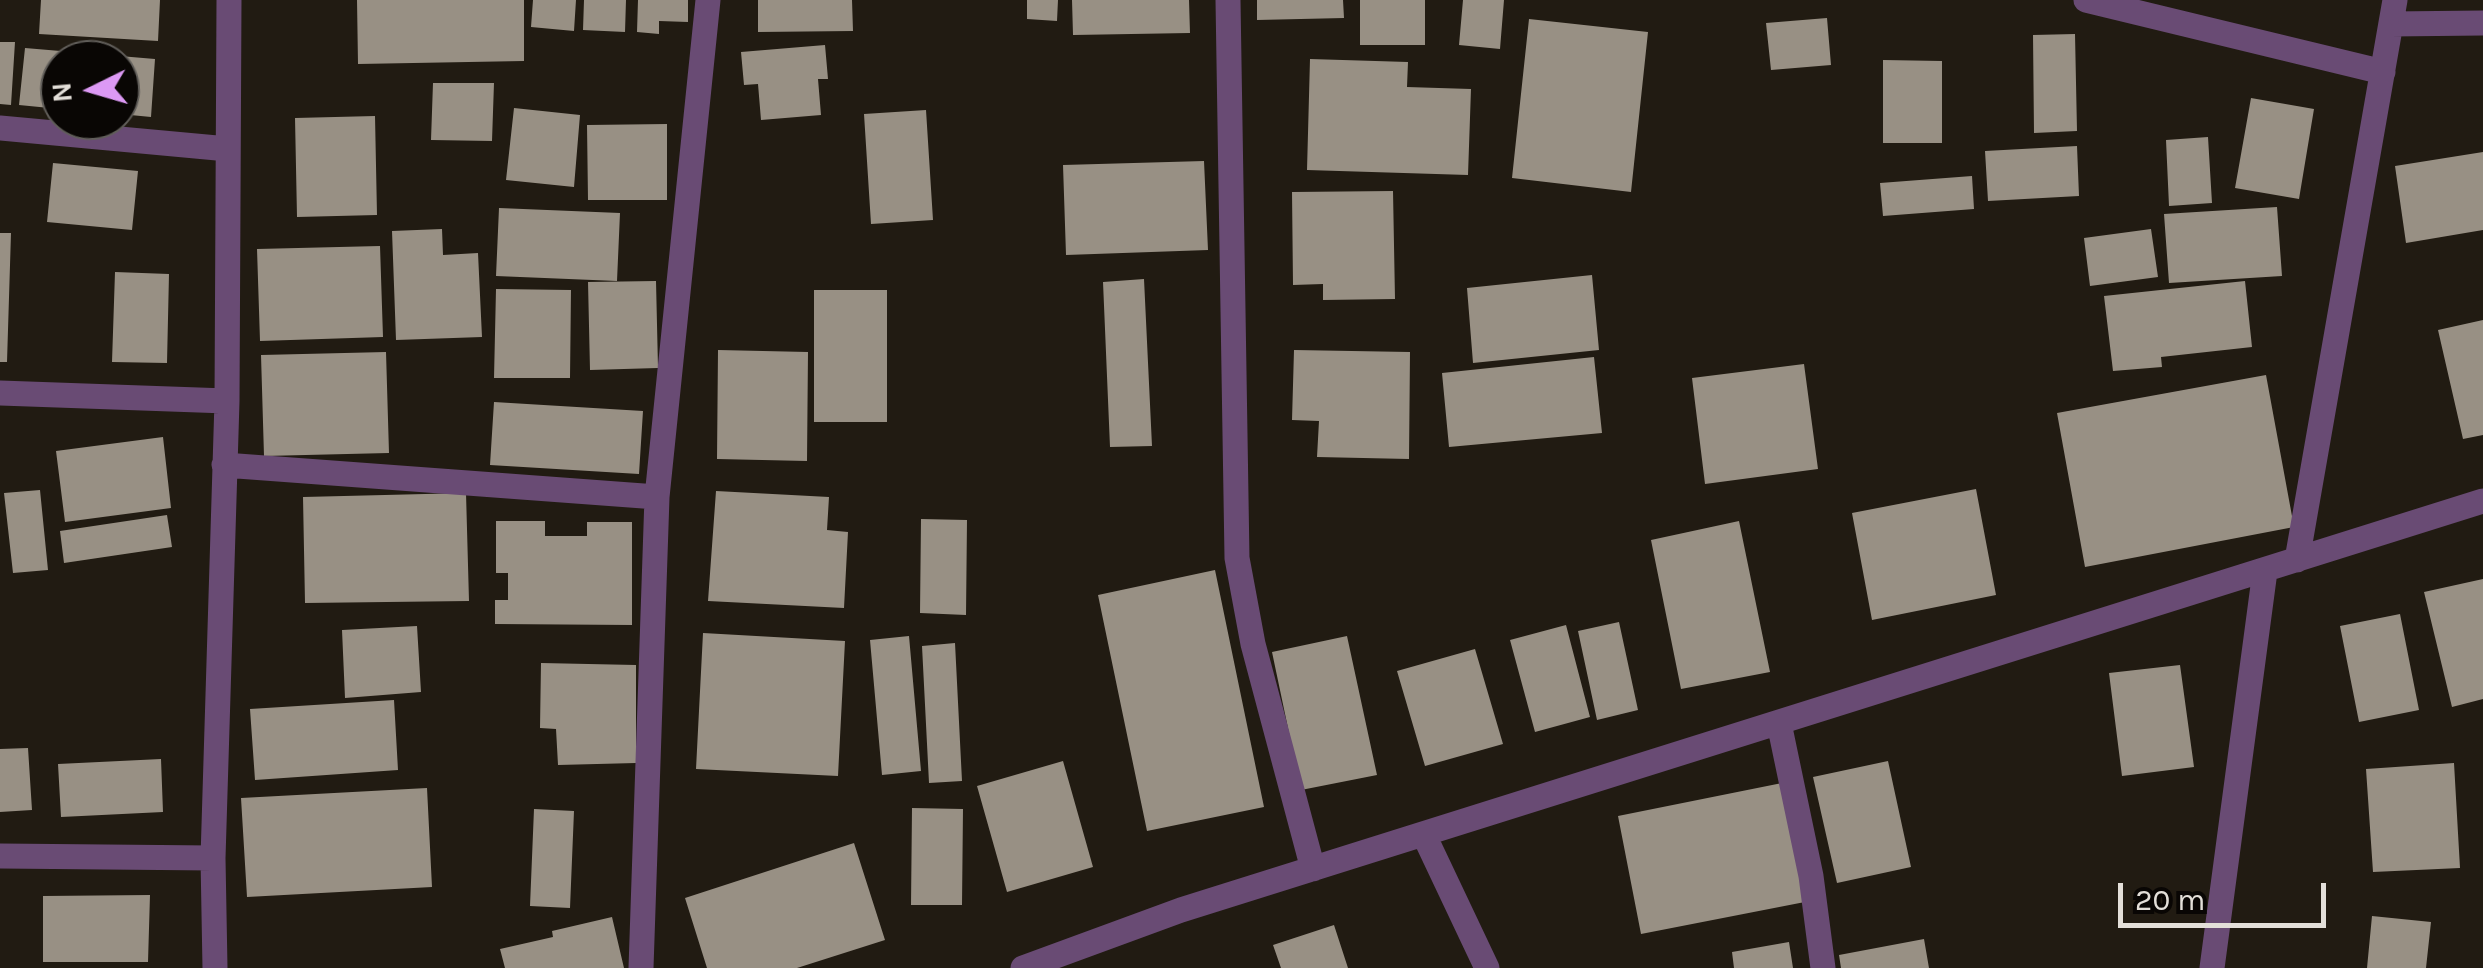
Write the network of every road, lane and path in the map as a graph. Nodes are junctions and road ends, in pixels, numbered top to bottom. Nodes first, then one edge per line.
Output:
1 (229, 0) edge
2 (708, 0) edge
3 (1228, 0) edge
4 (2086, 0) edge
5 (2393, 12) edge
6 (2483, 23) edge
7 (2383, 72) junction
8 (0, 128) edge
9 (228, 149) junction
10 (0, 393) edge
11 (227, 401) junction
12 (224, 465) junction
13 (658, 496) junction
14 (2483, 502) edge
15 (2297, 560) junction
16 (2264, 571) junction
17 (1779, 723) junction
18 (1424, 835) junction
19 (0, 856) edge
20 (214, 858) junction
21 (1313, 869) junction
22 (215, 968) edge
23 (641, 968) edge
24 (1022, 968) edge
25 (1487, 968) edge
26 (1823, 968) edge
27 (2212, 968) edge

1 - 9 street
2 - 13 street
3 - 21 street
4 - 7 street
5 - 6 street
5 - 7 street
7 - 15 street
8 - 9 street
9 - 11 street
10 - 11 street
11 - 12 street
12 - 13 street
12 - 20 street
13 - 23 street
14 - 15 street
15 - 16 street
16 - 17 street
16 - 27 street
17 - 18 street
17 - 26 street
18 - 21 street
18 - 25 street
19 - 20 street
20 - 22 street
21 - 24 street

